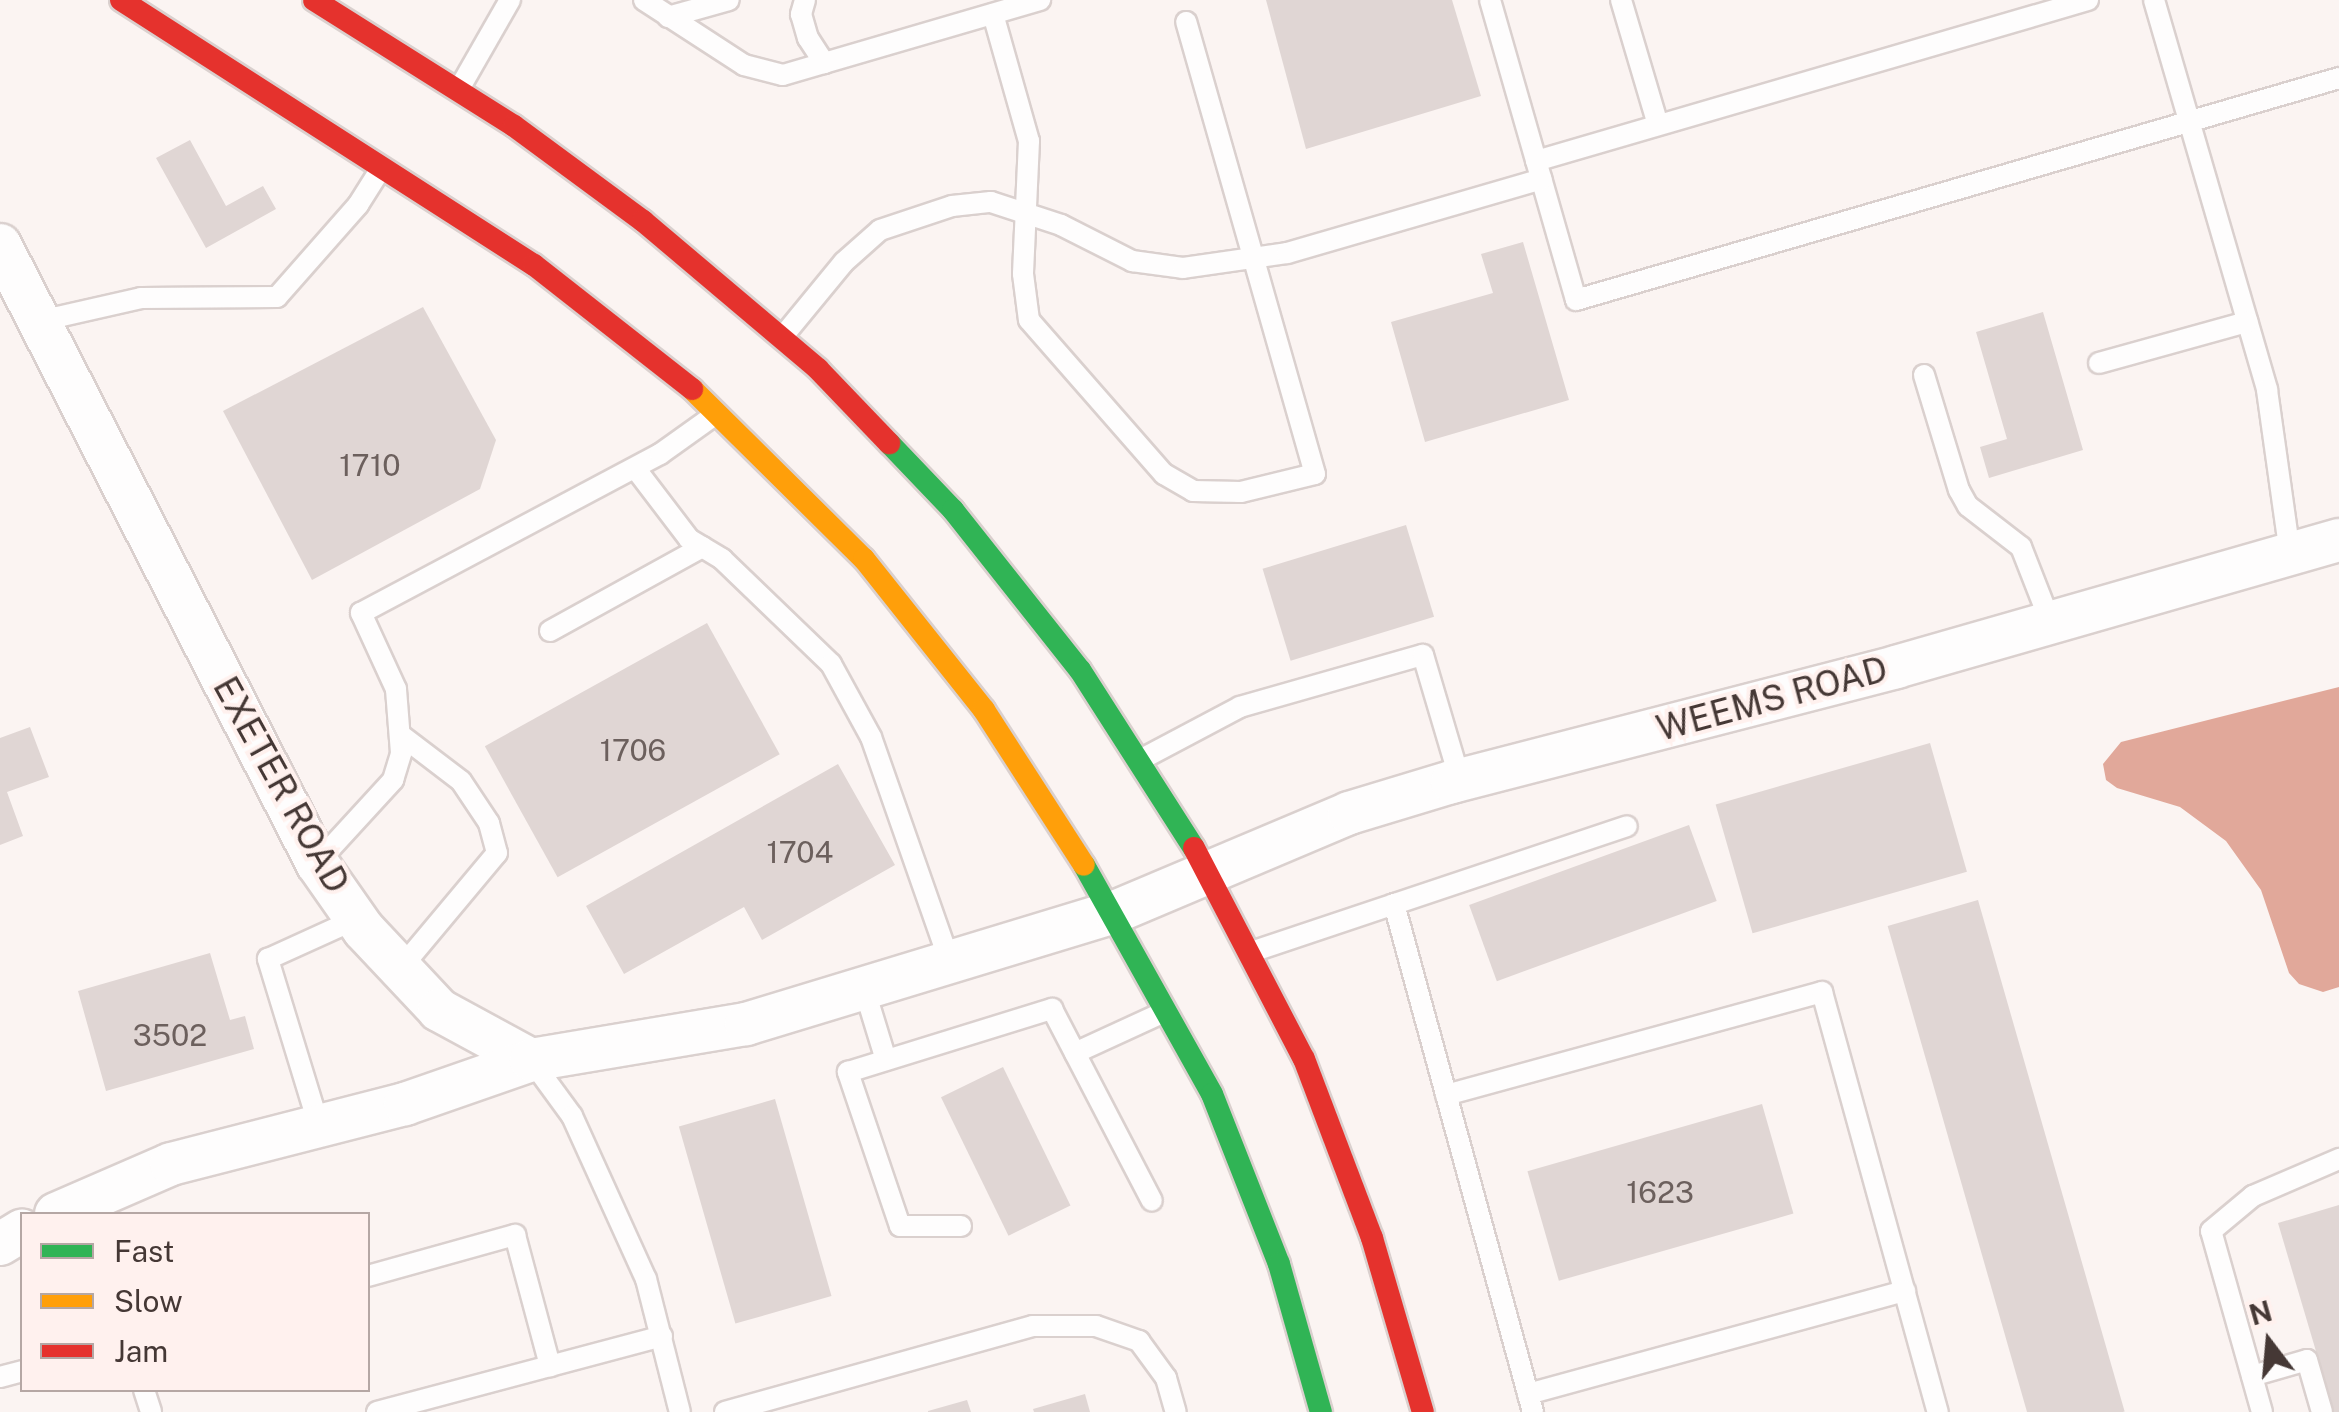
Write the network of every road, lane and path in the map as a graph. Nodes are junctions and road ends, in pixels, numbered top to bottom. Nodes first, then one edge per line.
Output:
1 (121, 0) edge
2 (314, 0) edge
3 (510, 0) edge
4 (644, 0) edge
5 (730, 0) edge
6 (806, 0) edge
7 (1040, 0) edge
8 (1490, 0) edge
9 (1621, 0) edge
10 (2088, 0) edge
11 (2154, 0) edge
12 (993, 14) junction
13 (668, 17) junction
14 (1186, 22) dead end
15 (824, 63) junction
16 (2339, 78) edge
17 (458, 91) junction
18 (2189, 122) junction
19 (1658, 125) junction
20 (384, 164) junction
21 (1538, 170) junction
22 (1024, 213) junction
23 (0, 245) edge
24 (1254, 258) junction
25 (10, 290) edge
26 (40, 322) junction
27 (2247, 322) junction
28 (782, 338) junction
29 (2099, 363) dead end
30 (1924, 375) dead end
31 (720, 411) junction
32 (635, 468) junction
33 (2339, 540) edge
34 (702, 547) junction
35 (2290, 553) junction
36 (2050, 621) junction
37 (550, 631) dead end
38 (402, 736) junction
39 (1139, 760) junction
40 (1460, 780) junction
41 (1627, 826) dead end
42 (317, 864) junction
43 (1210, 871) junction
44 (1394, 904) junction
45 (1115, 912) junction
46 (356, 918) junction
47 (1250, 952) junction
48 (950, 962) junction
49 (400, 969) junction
50 (864, 988) junction
51 (1168, 1011) junction
52 (1075, 1053) junction
53 (531, 1060) junction
54 (886, 1060) junction
55 (1446, 1095) junction
56 (318, 1126) junction
57 (2339, 1160) edge
58 (1152, 1201) dead end
59 (82, 1209) edge
60 (961, 1226) dead end
61 (370, 1275) edge
62 (1905, 1291) junction
63 (662, 1336) junction
64 (550, 1366) junction
65 (2252, 1376) junction
66 (1530, 1403) edge
67 (377, 1412) edge
68 (680, 1412) edge
69 (724, 1412) edge
70 (1176, 1412) edge
71 (1321, 1412) edge
72 (1423, 1412) edge
73 (1938, 1412) edge
74 (2262, 1412) edge
75 (2322, 1412) edge

1 - 20 main road
2 - 17 main road
3 - 17 lane
4 - 13 lane
5 - 13 lane
6 - 15 lane
7 - 12 lane
8 - 21 lane
9 - 19 lane
10 - 19 lane
11 - 18 lane
12 - 15 lane
12 - 22 lane
13 - 15 lane
14 - 24 lane
16 - 18 lane
17 - 28 main road
18 - 21 lane
18 - 27 lane
19 - 21 lane
20 - 26 lane
20 - 31 main road
21 - 24 lane
22 - 24 lane
22 - 24 lane
22 - 28 lane
23 - 25 street, EXETER ROAD
25 - 26 street, EXETER ROAD
26 - 42 street, EXETER ROAD
27 - 29 lane
27 - 35 lane
28 - 39 main road
30 - 36 lane
31 - 32 lane
31 - 45 main road
32 - 34 lane
32 - 38 lane
33 - 35 street, WEEMS ROAD
34 - 37 lane
34 - 48 lane
35 - 36 street, WEEMS ROAD
36 - 40 street, WEEMS ROAD
38 - 42 lane
38 - 49 lane
39 - 40 lane
39 - 43 main road
40 - 43 street, WEEMS ROAD
41 - 44 lane
42 - 46 street, EXETER ROAD
43 - 45 street
43 - 47 main road
44 - 47 lane
44 - 55 lane
45 - 48 street
45 - 51 main road
46 - 49 street, EXETER ROAD
46 - 56 lane
47 - 72 main road
48 - 50 street
49 - 53 street, EXETER ROAD
50 - 53 street
50 - 54 lane
51 - 52 lane
51 - 71 main road
52 - 54 lane
52 - 58 lane
53 - 56 street
53 - 63 lane
54 - 60 lane
55 - 62 lane
55 - 66 lane
56 - 59 street
57 - 65 lane
61 - 64 lane
62 - 66 lane
62 - 73 lane
63 - 64 lane
63 - 68 lane
64 - 67 lane
65 - 74 lane
65 - 75 lane
69 - 70 lane

